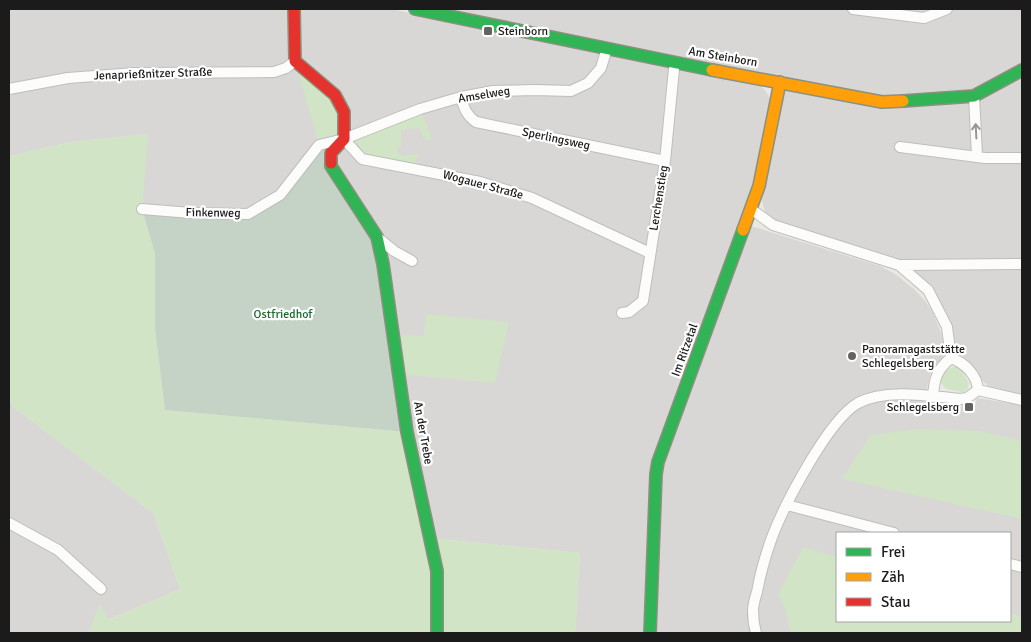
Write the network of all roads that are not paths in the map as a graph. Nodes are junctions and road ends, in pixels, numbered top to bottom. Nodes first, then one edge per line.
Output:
1 (294, 9) edge
2 (415, 9) edge
3 (853, 9) edge
4 (947, 9) edge
5 (607, 48) junction
6 (295, 61) junction
7 (674, 69) dead end
8 (1022, 70) edge
9 (780, 82) junction
10 (9, 89) edge
11 (461, 97) junction
12 (975, 101) junction
13 (344, 139) junction
14 (900, 147) dead end
15 (978, 156) junction
16 (1022, 158) edge
17 (665, 161) junction
18 (142, 209) dead end
19 (751, 209) junction
20 (377, 237) junction
21 (650, 253) junction
22 (412, 261) dead end
23 (1022, 264) edge
24 (900, 265) junction
25 (622, 313) dead end
26 (951, 358) junction
27 (978, 390) junction
28 (933, 397) junction
29 (1022, 400) edge
30 (787, 505) junction
31 (9, 523) edge
32 (890, 532) edge
33 (101, 589) dead end
34 (438, 633) edge
35 (650, 633) edge
36 (756, 633) edge

1 - 6 street
2 - 5 street, Am Steinborn
3 - 4 street
5 - 9 street, Am Steinborn
5 - 11 street, Amselweg
6 - 10 street, Jenaprießnitzer Straße
6 - 13 street
7 - 17 street, Lerchenstieg
8 - 12 street, Am Steinborn
9 - 12 street, Am Steinborn
9 - 19 street, Im Ritzetal
11 - 13 street, Amselweg
11 - 17 street, Sperlingsweg
15 -> 12 street
13 - 18 street, Finkenweg
13 - 20 street, An der Trebe
13 - 21 street, Wogauer Straße
14 - 15 street
15 - 16 street
17 - 21 street, Lerchenstieg
19 - 24 street
19 - 35 street, Im Ritzetal
20 - 22 street, An der Trebe
20 - 34 street, An der Trebe
21 - 25 street, Lerchenstieg
23 - 24 street
24 - 26 street
26 - 27 street
26 - 28 street
27 - 28 street
27 - 29 street
28 - 30 street
30 - 32 street
30 - 36 street
31 - 33 street

